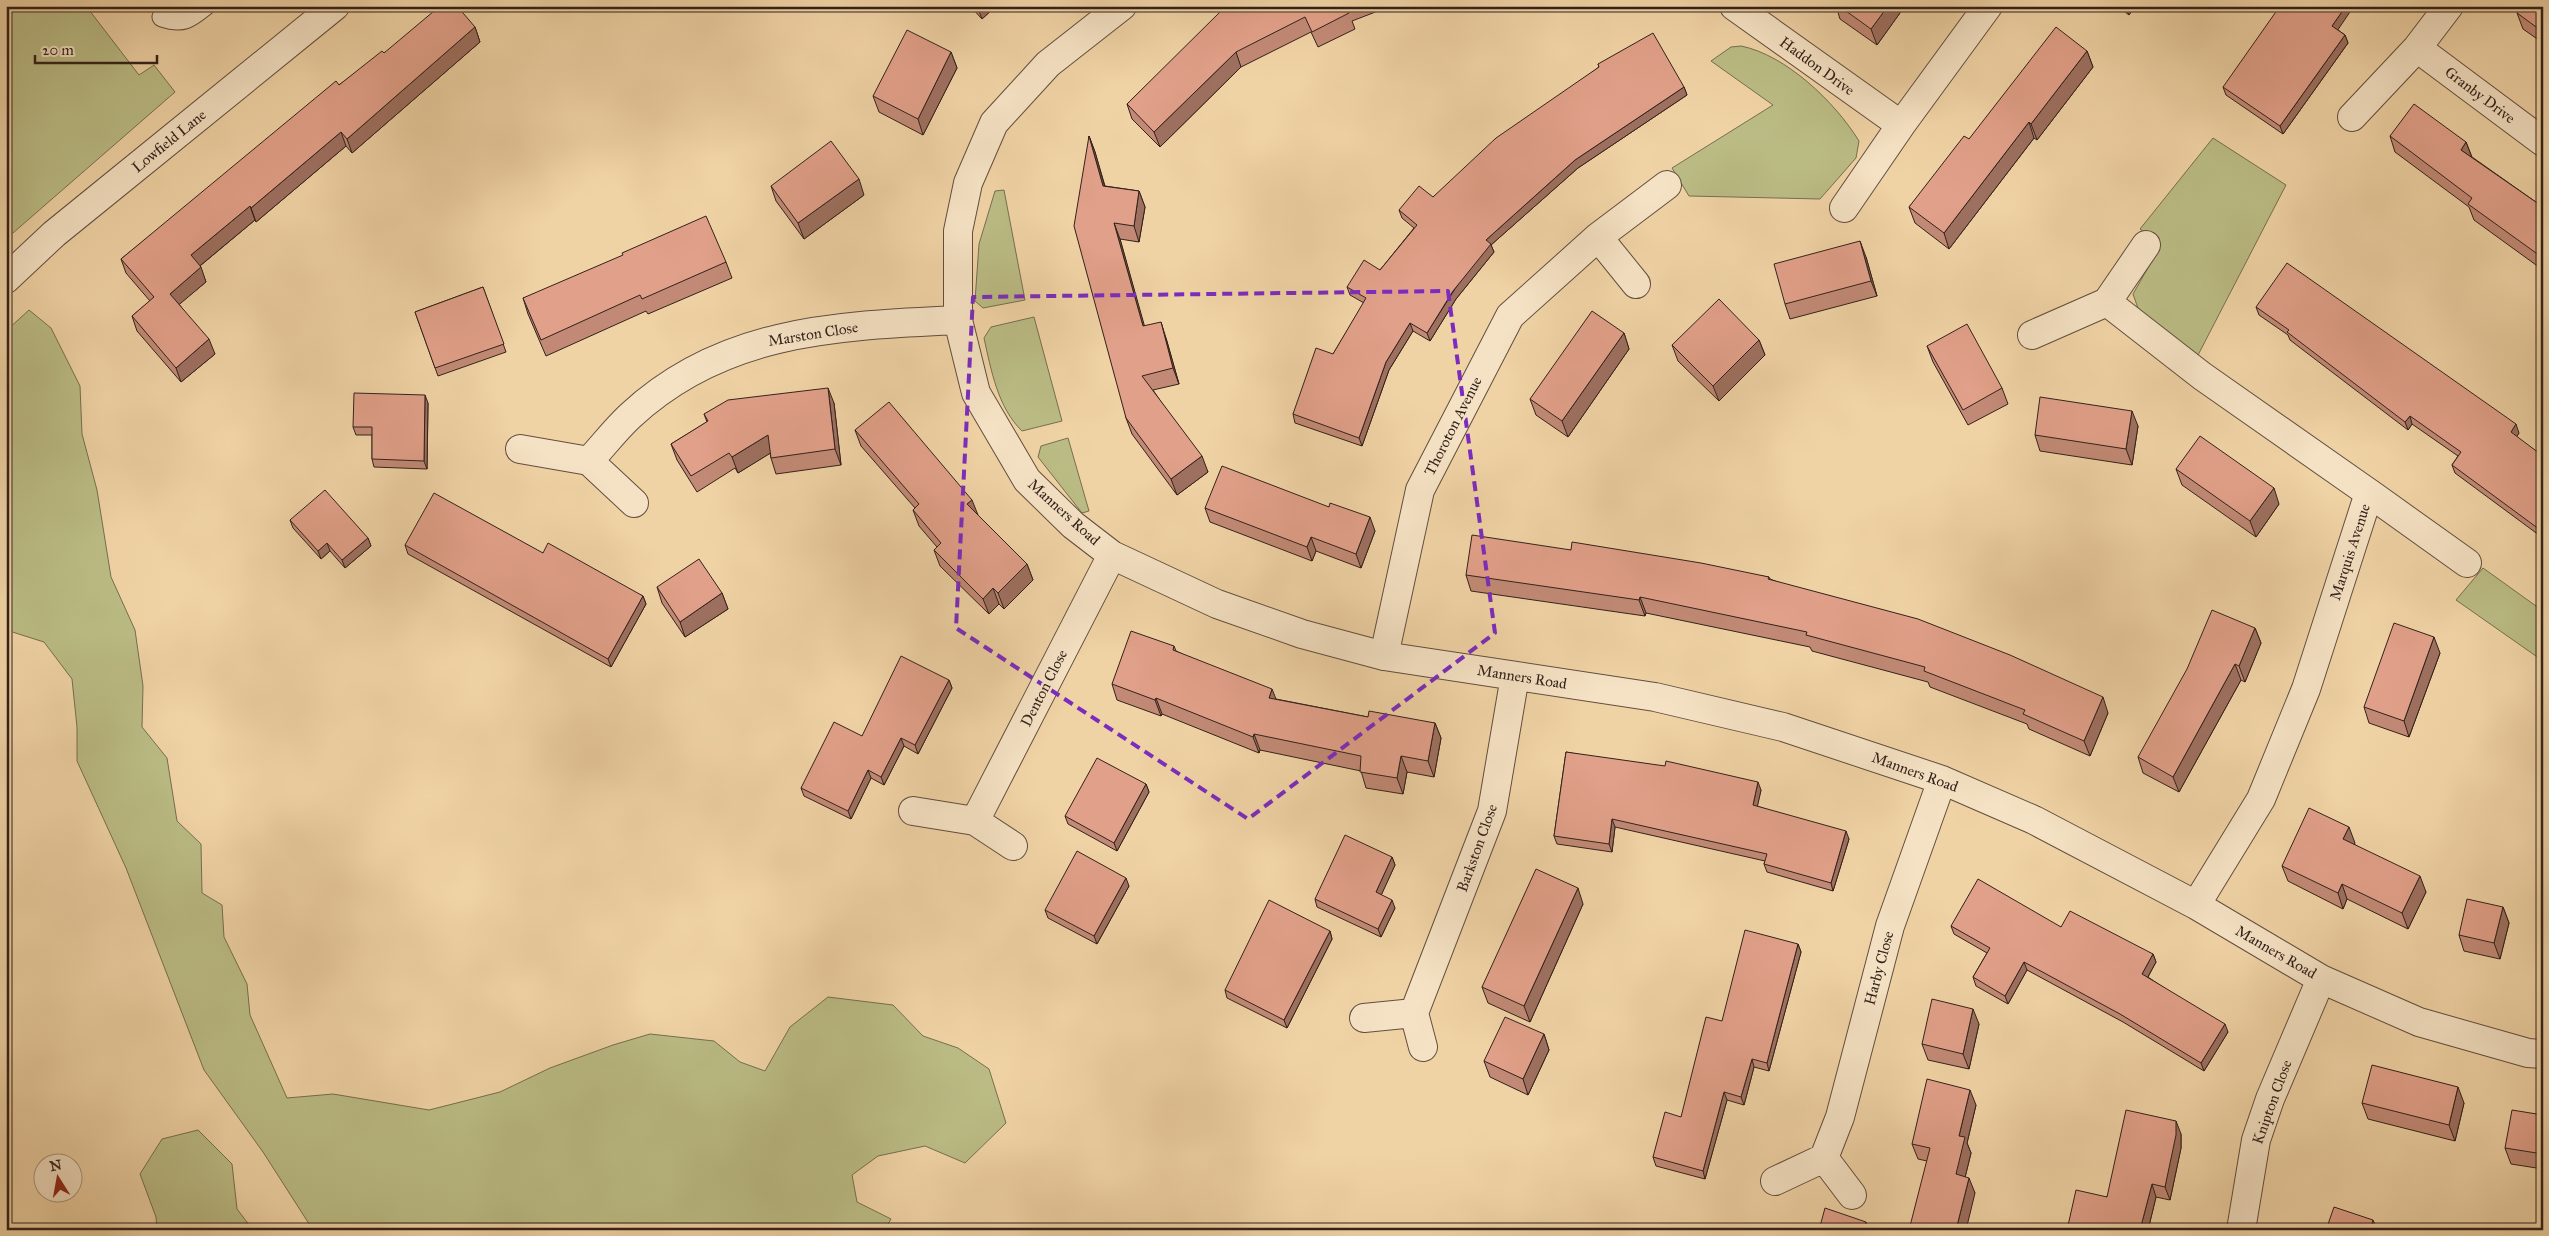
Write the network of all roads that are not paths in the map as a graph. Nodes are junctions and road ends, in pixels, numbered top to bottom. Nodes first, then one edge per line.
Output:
1 (205, 6) edge
2 (335, 6) edge
3 (1122, 6) edge
4 (1734, 6) edge
5 (1988, 6) edge
6 (2449, 6) edge
7 (162, 18) dead end
8 (2417, 48) junction
9 (2352, 117) dead end
10 (1901, 126) junction
11 (2543, 142) edge
12 (1668, 185) dead end
13 (1844, 208) dead end
14 (1598, 237) junction
15 (2146, 245) dead end
16 (6, 279) edge
17 (1636, 284) dead end
18 (2106, 302) junction
19 (958, 320) junction
20 (2032, 335) dead end
21 (520, 449) dead end
22 (590, 461) junction
23 (2369, 493) junction
24 (634, 503) dead end
25 (1112, 555) junction
26 (2467, 563) dead end
27 (1384, 656) junction
28 (1515, 676) junction
29 (1942, 780) junction
30 (913, 810) dead end
31 (975, 821) junction
32 (1013, 846) dead end
33 (2196, 905) junction
34 (2321, 979) junction
35 (1414, 1013) junction
36 (1364, 1018) dead end
37 (1423, 1047) dead end
38 (2543, 1054) edge
39 (1824, 1158) junction
40 (1775, 1181) dead end
41 (1852, 1194) dead end
42 (2241, 1230) edge

1 - 7 lane
2 - 16 street, Lowfield Lane
3 - 19 street, Manners Road
4 - 10 street, Haddon Drive
5 - 10 street
6 - 8 street
8 - 9 street
8 - 11 street, Granby Drive
10 - 13 street
12 - 14 street, Thoroton Avenue
14 - 17 street
14 - 27 street, Thoroton Avenue
15 - 18 street
18 - 20 street
18 - 23 street, Marquis Avenue
19 - 22 street, Marston Close
19 - 25 street, Manners Road
21 - 22 street
22 - 24 street
23 - 26 street
23 - 33 street, Marquis Avenue
25 - 27 street, Manners Road
25 - 31 street, Denton Close
27 - 28 street, Manners Road
28 - 29 street, Manners Road
28 - 35 street, Barkston Close
29 - 33 street, Manners Road
29 - 39 street, Harby Close
30 - 31 street
31 - 32 street
33 - 34 street, Manners Road
34 - 38 street, Manners Road
34 - 42 street, Knipton Close
35 - 36 street
35 - 37 street
39 - 40 street
39 - 41 street

